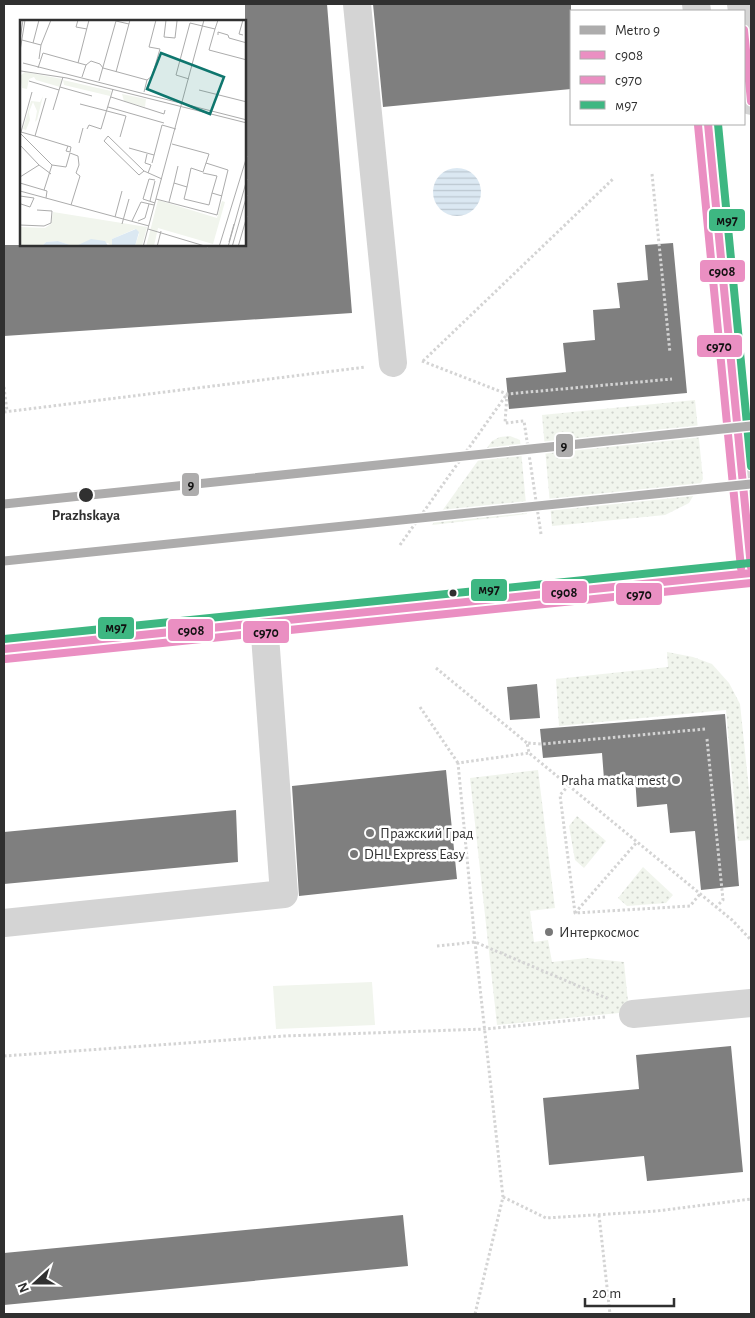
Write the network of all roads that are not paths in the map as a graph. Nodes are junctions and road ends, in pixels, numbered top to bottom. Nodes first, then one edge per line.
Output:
1 (357, 4) edge
2 (745, 40) edge
3 (751, 101) edge
4 (708, 125) edge
5 (393, 363) road end
6 (751, 567) edge
7 (751, 573) edge
8 (264, 622) junction
9 (4, 649) edge
10 (4, 923) edge
11 (751, 1003) edge
12 (637, 1014) road end

1 - 5 street
2 - 3 street
4 - 6 street
7 - 8 street
8 - 9 street
8 - 10 street
11 - 12 street

